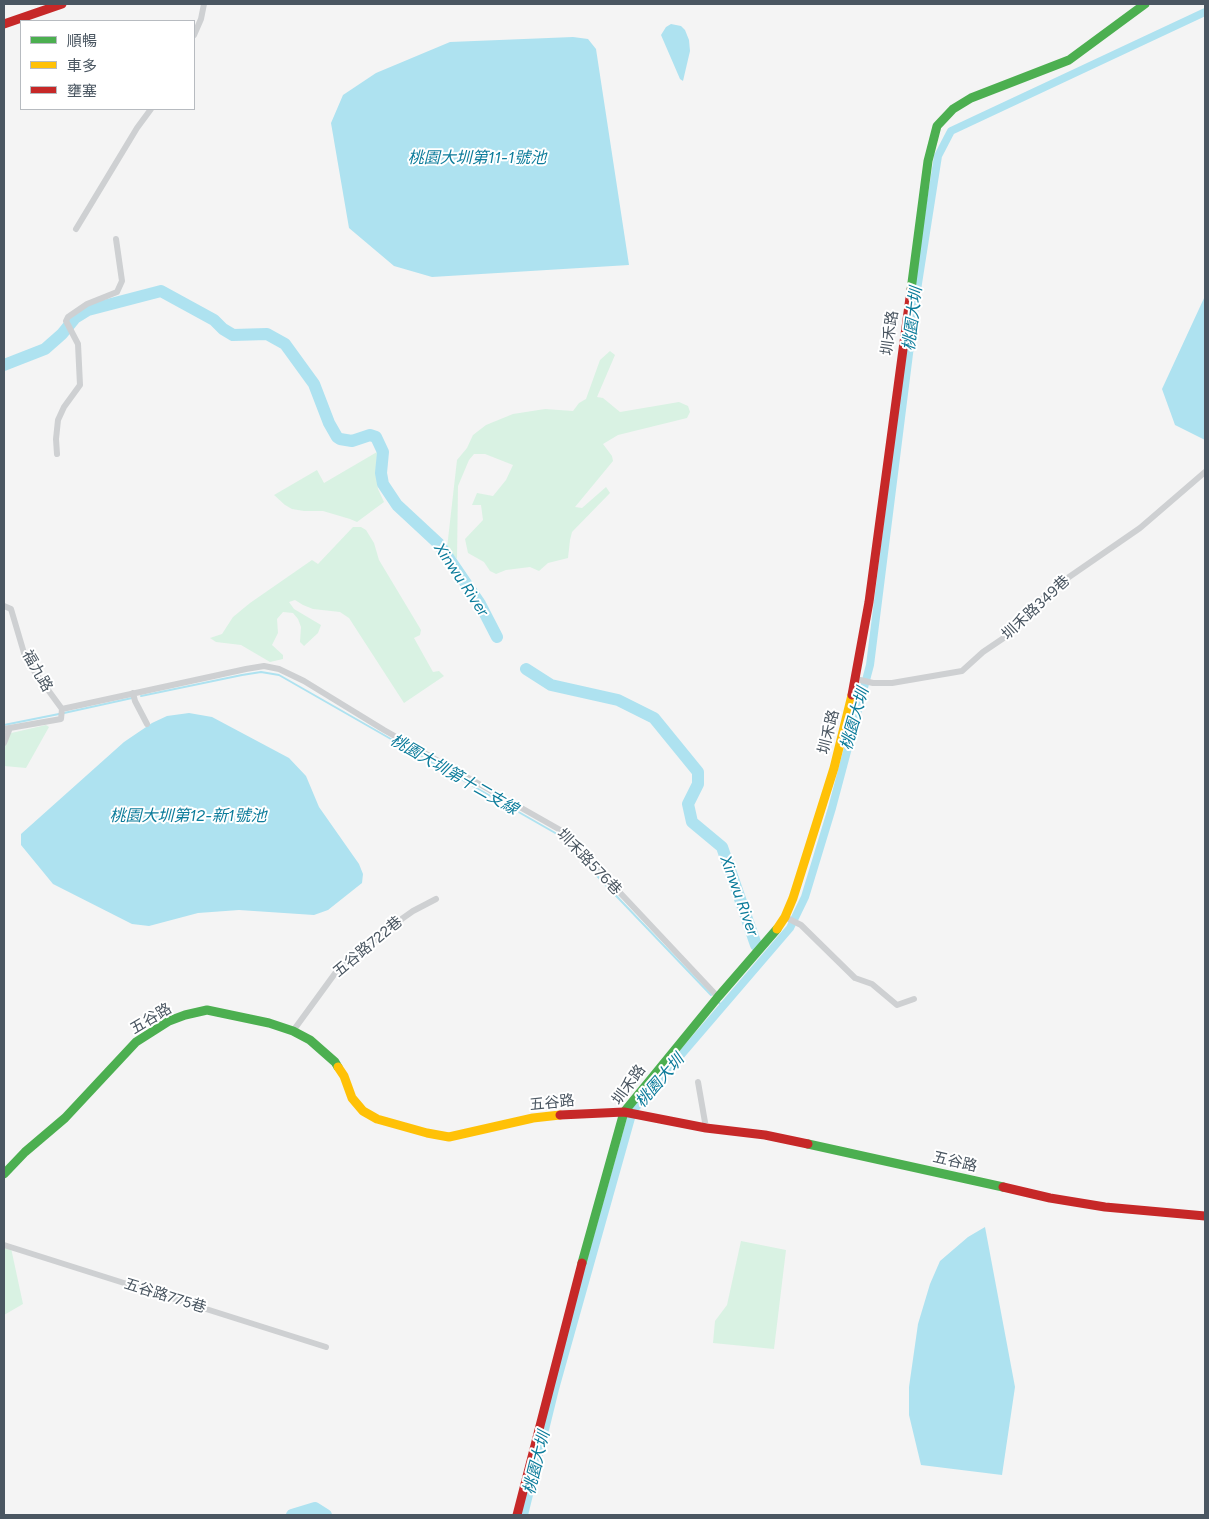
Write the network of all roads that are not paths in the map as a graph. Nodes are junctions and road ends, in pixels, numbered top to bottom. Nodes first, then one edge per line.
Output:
1 (62, 4) edge
2 (204, 4) edge
3 (1145, 4) edge
4 (4, 24) edge
5 (195, 32) edge
6 (150, 110) edge
7 (76, 229) dead end
8 (116, 239) dead end
9 (57, 454) dead end
10 (1205, 472) edge
11 (4, 606) edge
12 (858, 679) junction
13 (133, 693) junction
14 (62, 708) junction
15 (147, 724) dead end
16 (7, 728) edge
17 (4, 743) edge
18 (436, 899) dead end
19 (787, 917) junction
20 (718, 997) junction
21 (914, 999) dead end
22 (293, 1031) junction
23 (698, 1082) dead end
24 (628, 1113) junction
25 (706, 1128) junction
26 (4, 1174) edge
27 (1205, 1216) edge
28 (4, 1245) edge
29 (326, 1348) dead end
30 (517, 1515) edge

1 - 4 street
2 - 5 street
3 - 12 street, 圳禾路
6 - 7 street
8 - 9 street
10 - 12 street, 圳禾路349巷
11 - 14 street, 福九路
12 - 19 street, 圳禾路
13 - 14 street, 圳禾路576巷
13 - 15 street
13 - 20 street, 圳禾路576巷
14 - 16 street
16 - 17 street
18 - 22 street, 五谷路722巷
19 - 20 street, 圳禾路
19 - 21 street
20 - 24 street, 圳禾路
22 - 24 street, 五谷路
22 - 26 street, 五谷路
23 - 25 street
24 - 25 street, 五谷路
24 - 30 street, 圳禾路
25 - 27 street, 五谷路
28 - 29 street, 五谷路775巷

